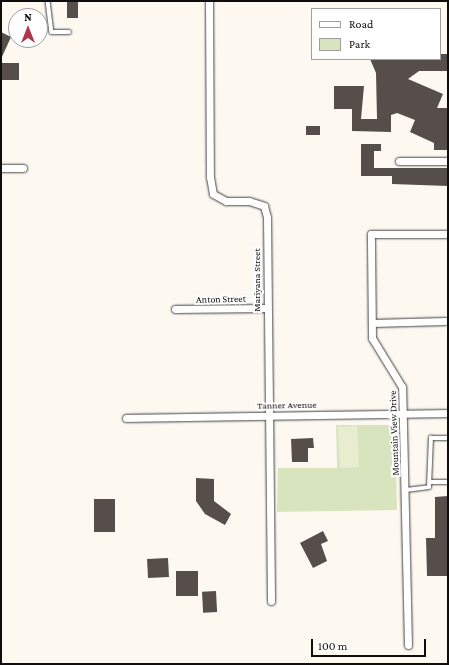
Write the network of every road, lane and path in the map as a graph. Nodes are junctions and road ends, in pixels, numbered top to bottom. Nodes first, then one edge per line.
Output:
1 (48, 1) edge
2 (209, 1) edge
3 (69, 32) dead end
4 (399, 161) dead end
5 (448, 161) edge
6 (1, 168) edge
7 (23, 168) dead end
8 (448, 234) edge
9 (267, 308) junction
10 (175, 309) dead end
11 (446, 321) dead end
12 (372, 323) junction
13 (448, 413) edge
14 (405, 414) junction
15 (269, 416) junction
16 (126, 418) dead end
17 (448, 438) edge
18 (431, 482) junction
19 (448, 482) edge
20 (406, 490) junction
21 (271, 601) dead end
22 (408, 645) dead end

1 - 3 lane
2 - 9 street, Mariyana Street
4 - 5 street
6 - 7 street
8 - 12 street, Mountain View Drive
9 - 10 street, Anton Street
9 - 15 street, Mariyana Street
11 - 12 street
12 - 14 street, Mountain View Drive
13 - 14 street, Tanner Avenue
14 - 15 street, Tanner Avenue
14 - 20 street, Mountain View Drive
15 - 16 street, Tanner Avenue
15 - 21 street, Mariyana Street
17 - 18 lane
18 - 19 lane
18 - 20 lane
20 - 22 street, Mountain View Drive

